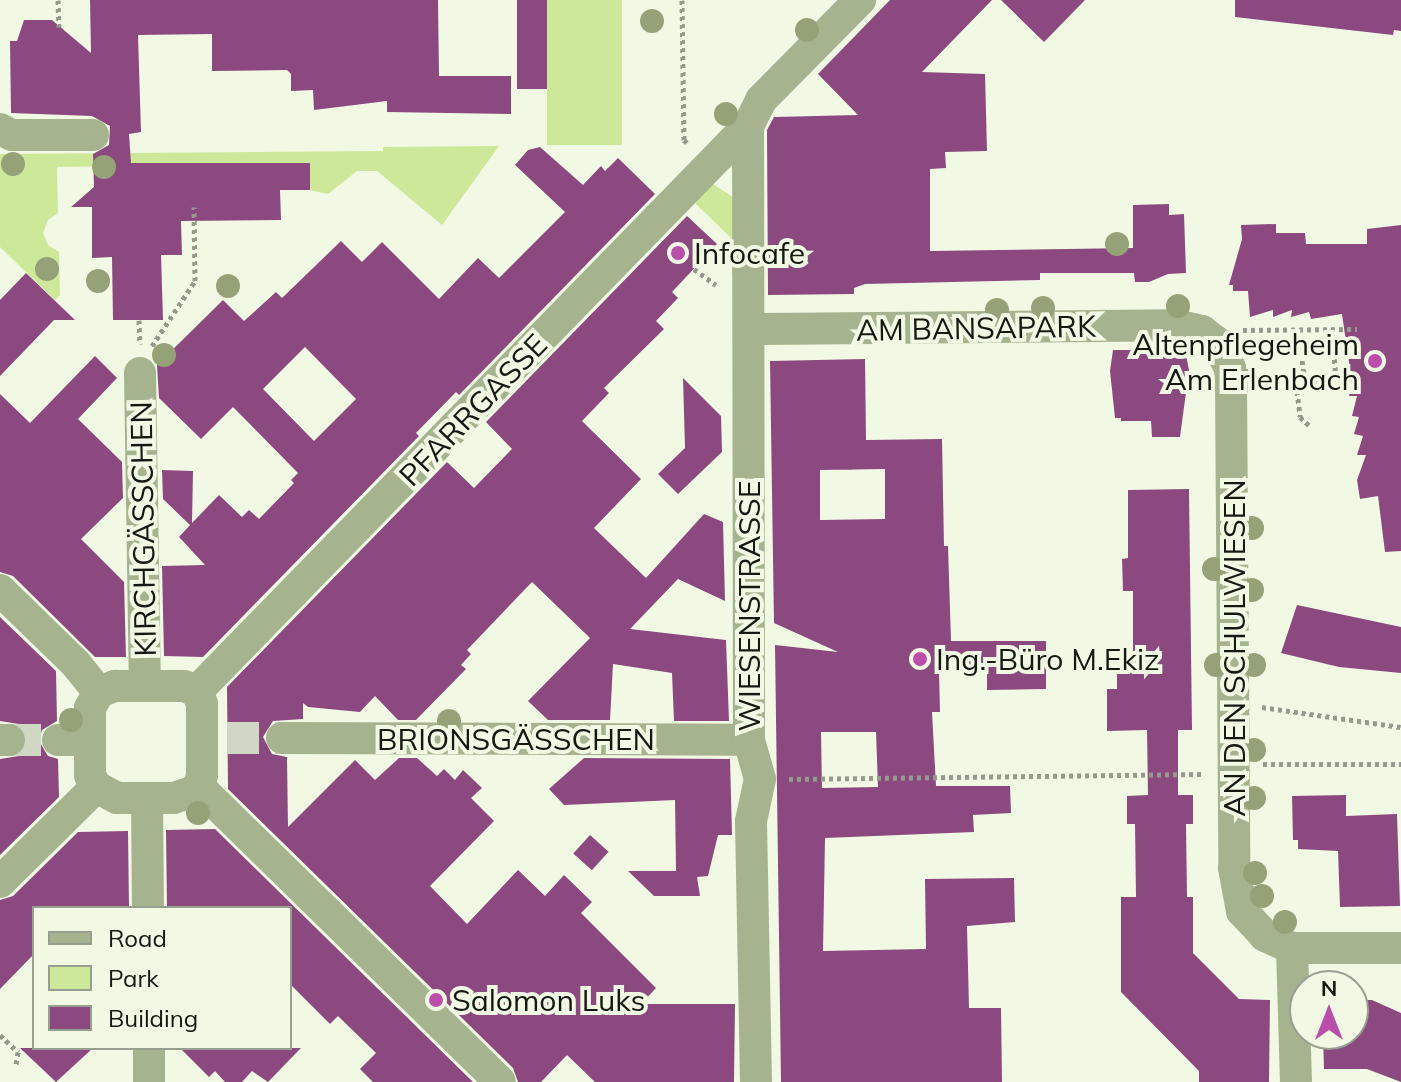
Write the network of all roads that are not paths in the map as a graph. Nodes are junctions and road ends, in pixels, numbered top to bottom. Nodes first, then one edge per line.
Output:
1 (860, 0) edge
2 (748, 126) junction
3 (0, 129) edge
4 (93, 135) dead end
5 (750, 329) junction
6 (1202, 331) joint
7 (144, 362) road end
8 (0, 590) edge
9 (145, 686) junction
10 (197, 691) junction
11 (99, 692) junction
12 (282, 738) tunnel mouth
13 (58, 740) tunnel mouth
14 (90, 740) junction
15 (749, 740) junction
16 (96, 787) junction
17 (199, 787) junction
18 (156, 798) junction
19 (0, 882) edge
20 (148, 906) edge
21 (1285, 946) junction
22 (1401, 948) edge
23 (149, 1050) edge
24 (1276, 1054) dead end
25 (149, 1082) edge
26 (500, 1082) edge
27 (756, 1082) edge
28 (1296, 1082) edge

1 - 2 street, PFARRGASSE
2 - 5 street, WIESENSTRASSE
2 - 10 street, PFARRGASSE
3 - 4 street
5 - 6 street, AM BANSAPARK
5 - 15 street, WIESENSTRASSE
6 - 21 street, AN DEN SCHULWIESEN
7 - 9 street, KIRCHGÄSSCHEN
8 - 11 street
9 - 10 street
9 - 11 street
10 - 17 street
11 - 14 street
12 - 15 street, BRIONSGÄSSCHEN
13 - 14 street
14 - 16 street
15 - 27 street, WIESENSTRASSE
16 - 18 street
16 - 19 street
17 - 18 street
17 - 26 street
18 - 20 street
21 - 22 street
21 - 24 street
21 - 28 street
23 - 25 street

